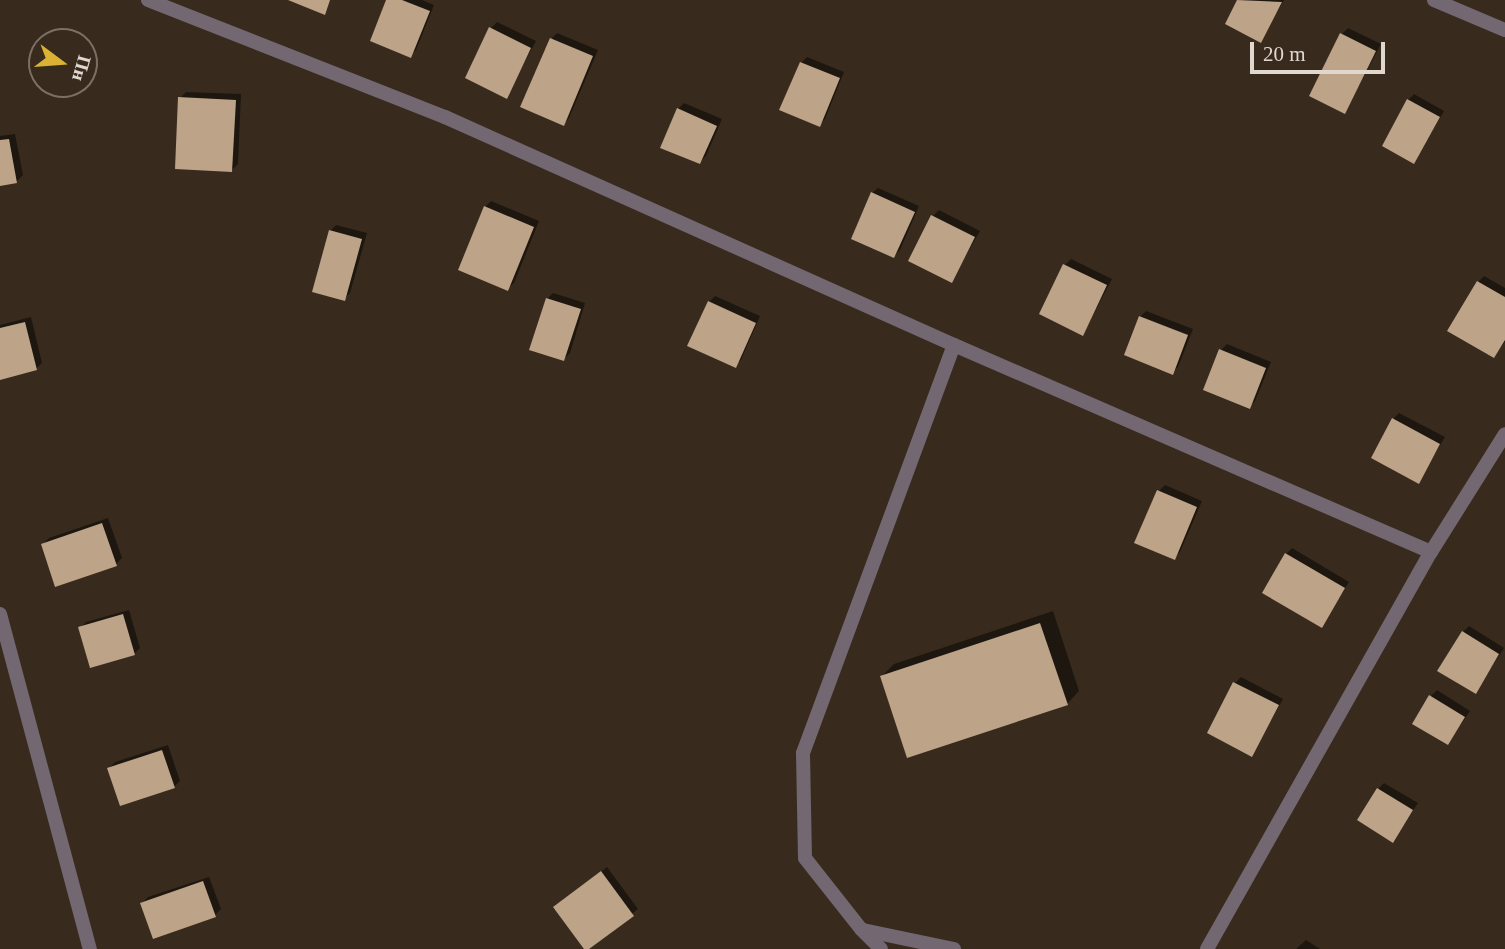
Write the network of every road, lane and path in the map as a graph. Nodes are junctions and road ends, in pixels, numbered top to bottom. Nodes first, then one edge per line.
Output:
1 (148, 0) edge
2 (1434, 0) edge
3 (1505, 30) edge
4 (954, 345) junction
5 (1505, 434) edge
6 (1431, 552) junction
7 (0, 614) edge
8 (861, 929) junction
9 (90, 949) edge
10 (881, 949) edge
11 (954, 949) edge
12 (1207, 949) edge

1 - 4 street
2 - 3 street
4 - 6 street
4 - 8 street
5 - 6 street
6 - 12 street
7 - 9 street
8 - 10 street
8 - 11 street

